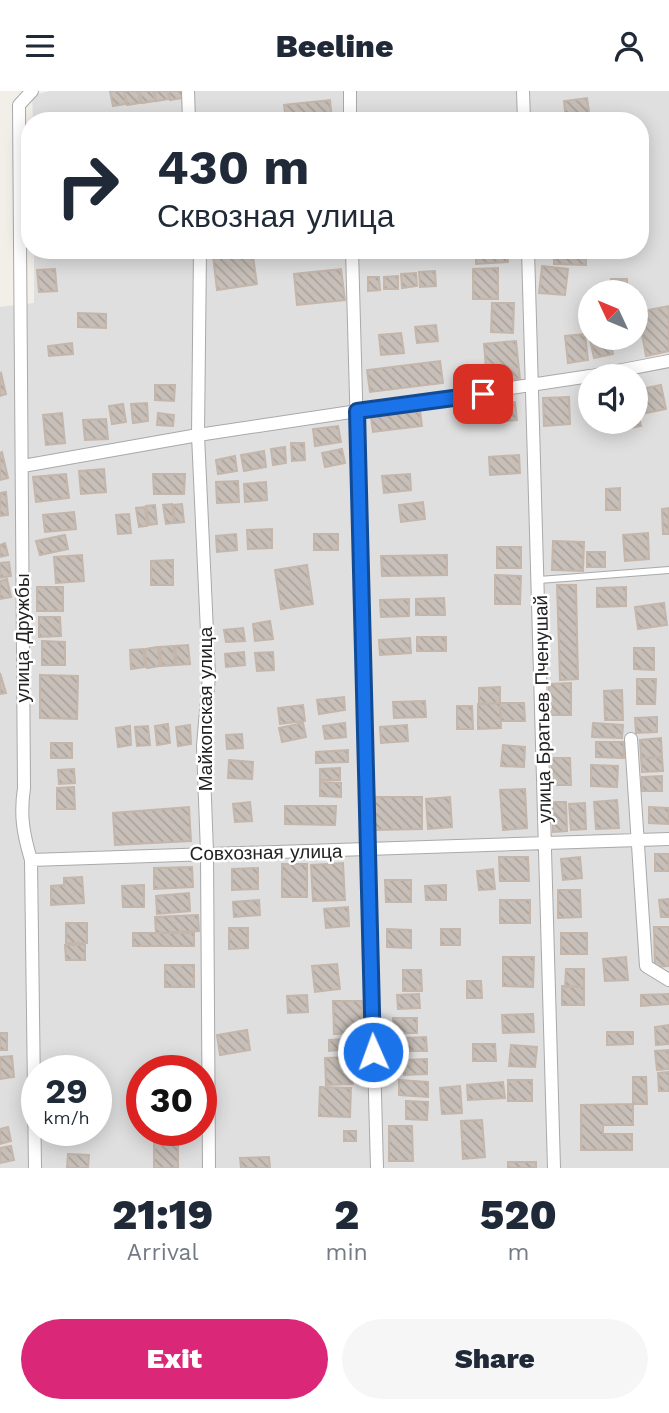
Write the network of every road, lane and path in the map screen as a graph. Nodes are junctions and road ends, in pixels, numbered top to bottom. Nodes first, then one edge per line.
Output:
1 (32, 91) edge
2 (188, 91) edge
3 (350, 91) edge
4 (523, 91) edge
5 (189, 112) edge
6 (350, 112) edge
7 (524, 112) edge
8 (200, 259) edge
9 (352, 259) edge
10 (528, 259) edge
11 (669, 361) edge
12 (648, 365) edge
13 (578, 378) edge
14 (533, 387) junction
15 (357, 411) junction
16 (198, 435) junction
17 (23, 466) junction
18 (669, 570) edge
19 (539, 580) junction
20 (631, 739) dead end
21 (669, 839) edge
22 (639, 840) junction
23 (544, 845) junction
24 (367, 850) junction
25 (207, 853) junction
26 (31, 860) junction
27 (669, 980) edge
28 (35, 1168) edge
29 (209, 1168) edge
30 (377, 1168) edge
31 (554, 1168) edge

1 - 17 street, улица Дружбы
2 - 5 street
3 - 6 street
4 - 7 street
8 - 16 street, Майкопская улица
9 - 15 street
10 - 14 street, улица Братьев Пченушай
11 - 12 street
13 - 14 street
14 - 15 street
14 - 19 street, улица Братьев Пченушай
15 - 16 street
15 - 24 street
16 - 17 street
16 - 25 street, Майкопская улица
17 - 26 street, улица Дружбы
18 - 19 lane
19 - 23 street, улица Братьев Пченушай
20 - 22 street
21 - 22 street, Совхозная улица
22 - 23 street, Совхозная улица
22 - 27 street
23 - 24 street, Совхозная улица
23 - 31 street, улица Братьев Пченушай
24 - 25 street, Совхозная улица
24 - 30 street
25 - 26 street, Совхозная улица
25 - 29 street, Майкопская улица
26 - 28 street, улица Дружбы

